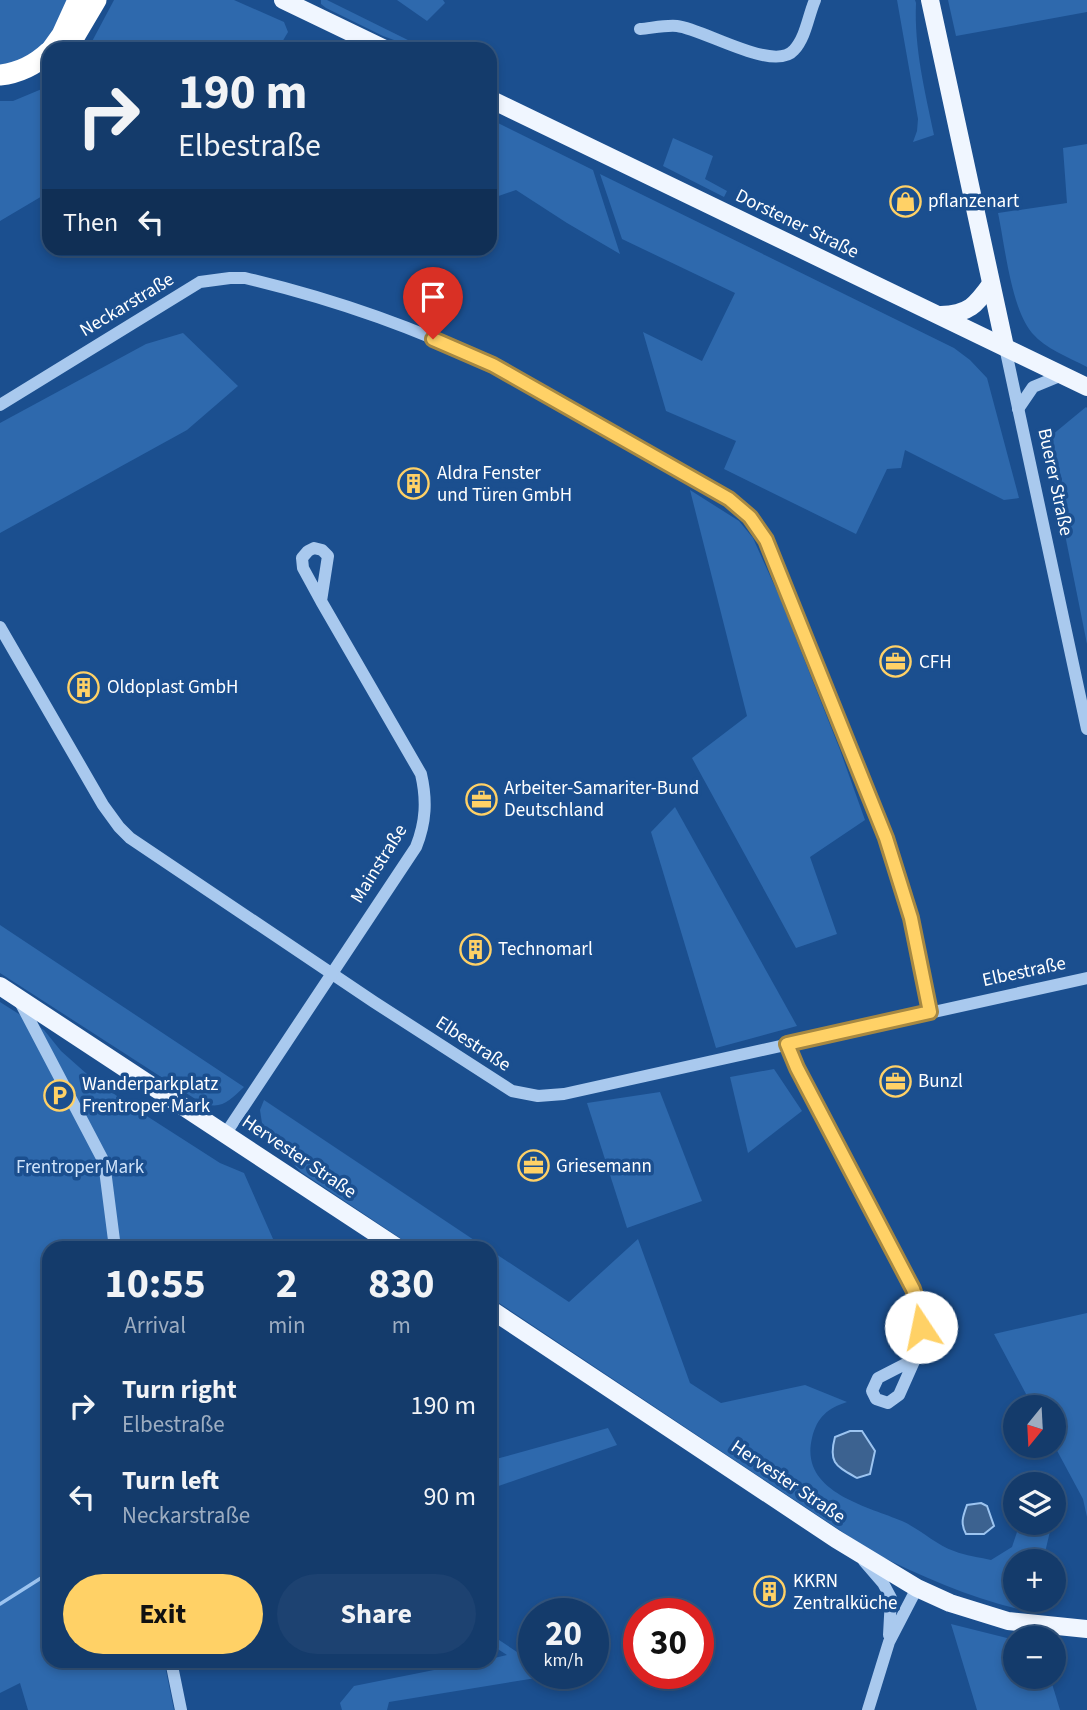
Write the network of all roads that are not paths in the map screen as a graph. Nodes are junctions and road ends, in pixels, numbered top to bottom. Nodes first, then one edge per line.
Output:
1 (78, 0) edge
2 (96, 0) edge
3 (283, 0) edge
4 (815, 0) edge
5 (930, 0) edge
6 (307, 5) edge
7 (639, 29) dead end
8 (57, 42) edge
9 (71, 42) edge
10 (373, 42) edge
11 (42, 59) edge
12 (42, 71) edge
13 (0, 75) edge
14 (0, 86) edge
15 (497, 102) edge
16 (992, 284) junction
17 (941, 316) junction
18 (1005, 347) junction
19 (1062, 374) junction
20 (1087, 387) edge
21 (0, 405) edge
22 (1018, 409) junction
23 (321, 601) dead end
24 (0, 627) edge
25 (1087, 729) edge
26 (331, 974) junction
27 (1087, 978) edge
28 (0, 986) edge
29 (18, 998) junction
30 (930, 1012) junction
31 (787, 1044) junction
32 (226, 1133) junction
33 (114, 1241) edge
34 (388, 1241) edge
35 (497, 1314) edge
36 (915, 1359) dead end
37 (857, 1553) junction
38 (918, 1588) junction
39 (1087, 1629) edge
40 (889, 1643) junction
41 (173, 1668) edge
42 (181, 1710) edge
43 (868, 1710) edge

1 - 8 highway
2 - 9 highway
3 - 6 main road
4 - 7 street
5 - 16 main road, Buerer Straße
6 - 10 main road
11 - 13 highway
12 - 14 highway
15 - 17 main road, Dorstener Straße
16 - 17 main road
16 - 18 main road, Buerer Straße
17 - 18 main road, Dorstener Straße
18 - 19 main road, Dorstener Straße
18 - 22 street, Buerer Straße
19 - 20 main road, Dorstener Straße
19 - 22 street, Buerer Straße
21 - 30 street, Neckarstraße
22 - 25 street, Buerer Straße
23 - 26 street, Mainstraße
24 - 26 street, Elbestraße
26 - 31 street, Elbestraße
26 - 32 street, Mainstraße
27 - 30 street, Elbestraße
28 - 29 main road, Hervester Straße
29 - 32 main road, Hervester Straße
29 - 33 street
30 - 31 street, Elbestraße
31 - 36 street
32 - 34 main road, Hervester Straße
35 - 37 main road, Hervester Straße
37 - 38 main road, Hervester Straße
37 - 40 street
38 - 39 main road, Hervester Straße
38 - 40 street
40 - 43 street
41 - 42 street

